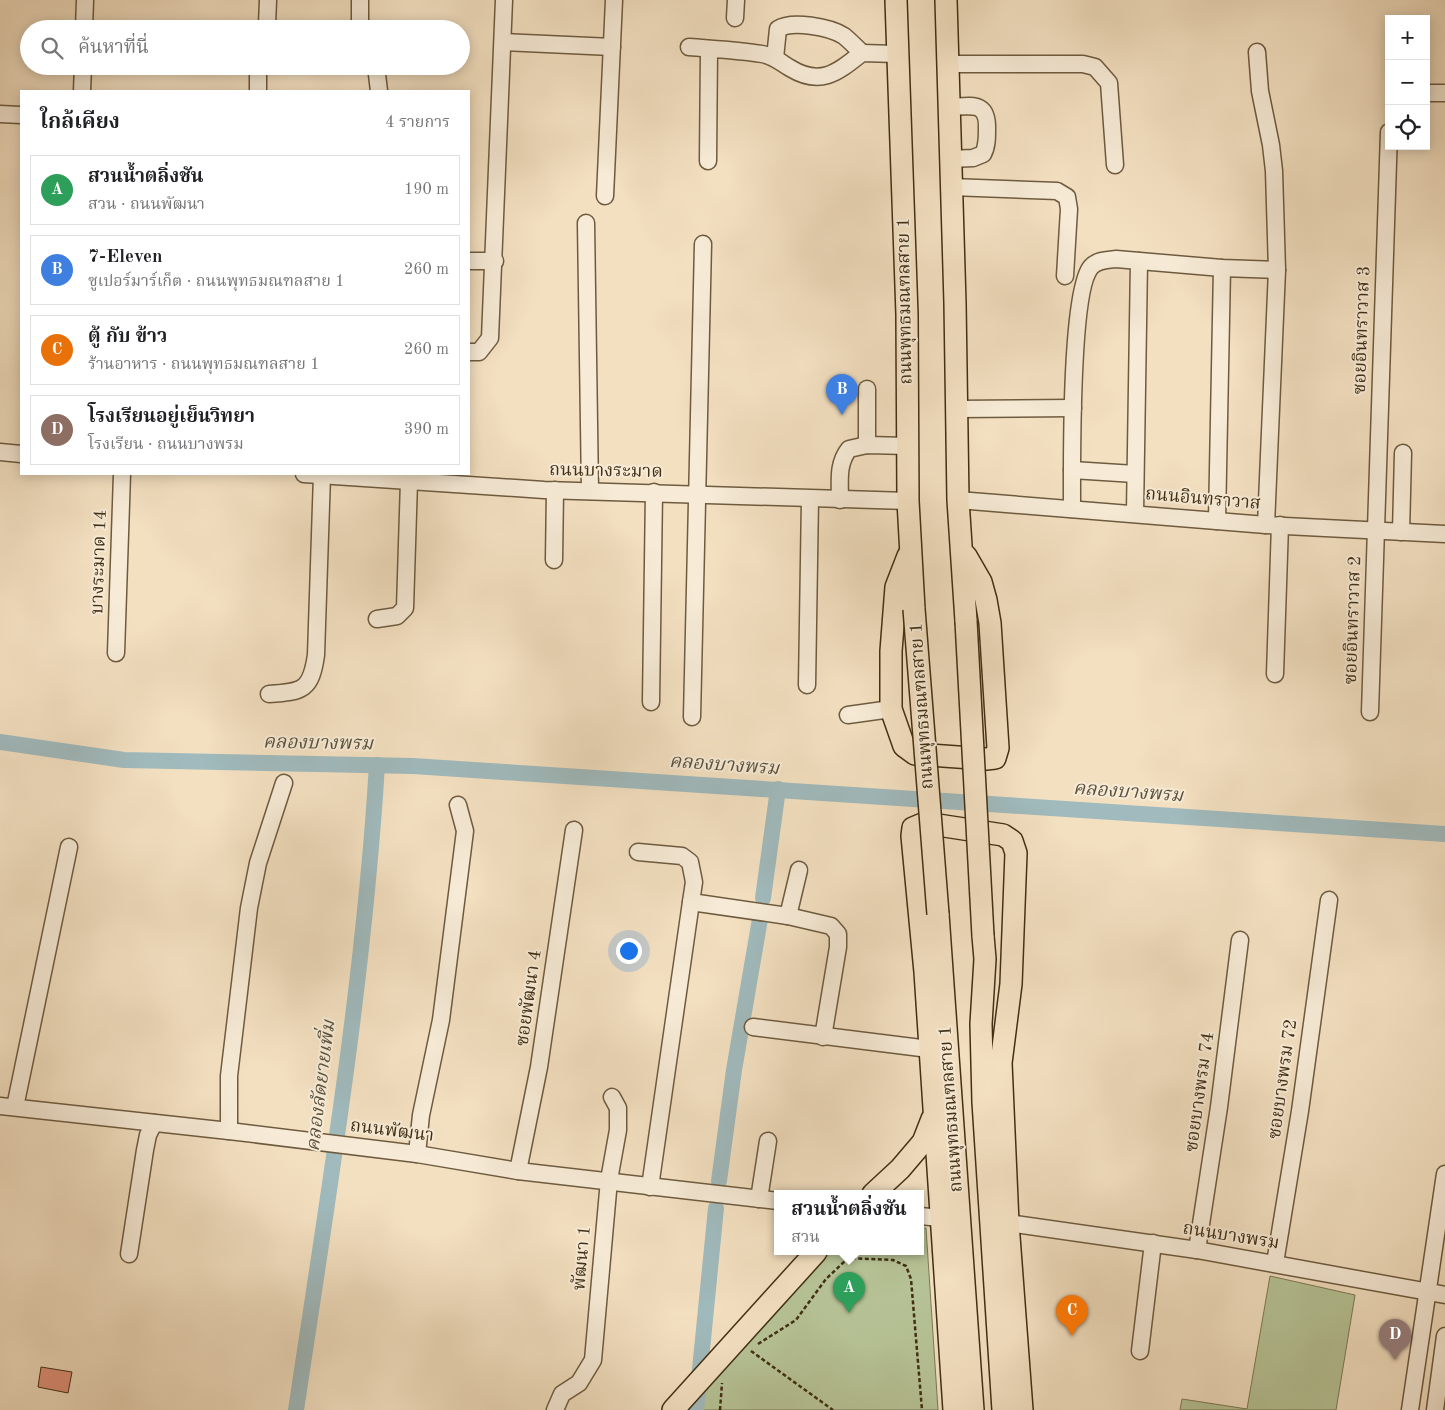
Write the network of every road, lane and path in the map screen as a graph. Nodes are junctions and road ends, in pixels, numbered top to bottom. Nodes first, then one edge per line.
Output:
1 (85, 0) edge
2 (268, 0) edge
3 (360, 0) edge
4 (504, 0) edge
5 (614, 0) edge
6 (736, 0) edge
7 (896, 0) edge
8 (946, 0) edge
9 (736, 18) dead end
10 (84, 20) edge
11 (267, 20) edge
12 (360, 20) edge
13 (503, 42) junction
14 (612, 47) junction
15 (689, 47) dead end
16 (709, 49) junction
17 (1257, 52) dead end
18 (862, 53) junction
19 (896, 54) junction
20 (775, 58) junction
21 (948, 64) junction
22 (83, 75) edge
23 (258, 75) edge
24 (377, 75) edge
25 (82, 90) edge
26 (258, 90) edge
27 (379, 90) edge
28 (1430, 92) edge
29 (1445, 93) edge
30 (949, 107) junction
31 (0, 114) edge
32 (20, 115) edge
33 (1388, 150) edge
34 (950, 159) junction
35 (708, 161) dead end
36 (1115, 165) dead end
37 (951, 187) junction
38 (605, 196) dead end
39 (586, 224) dead end
40 (703, 244) dead end
41 (470, 261) edge
42 (495, 261) junction
43 (1139, 261) junction
44 (1222, 268) junction
45 (1277, 270) junction
46 (1065, 276) dead end
47 (470, 352) edge
48 (867, 388) dead end
49 (1073, 408) junction
50 (957, 409) junction
51 (867, 445) junction
52 (908, 446) junction
53 (0, 452) edge
54 (1403, 453) dead end
55 (20, 454) edge
56 (1072, 470) junction
57 (1135, 474) junction
58 (122, 475) edge
59 (310, 475) edge
60 (324, 475) edge
61 (409, 481) junction
62 (555, 490) junction
63 (590, 491) junction
64 (654, 492) junction
65 (698, 494) junction
66 (810, 499) junction
67 (840, 500) junction
68 (958, 500) junction
69 (908, 501) junction
70 (1072, 509) junction
71 (1135, 513) junction
72 (1217, 521) junction
73 (1273, 525) junction
74 (1376, 530) junction
75 (1401, 532) junction
76 (1445, 534) edge
77 (911, 549) junction
78 (963, 551) junction
79 (554, 560) dead end
80 (377, 619) dead end
81 (116, 653) dead end
82 (1275, 674) dead end
83 (807, 685) dead end
84 (269, 694) dead end
85 (651, 702) dead end
86 (891, 709) junction
87 (1370, 712) dead end
88 (848, 716) dead end
89 (692, 717) dead end
90 (284, 783) dead end
91 (458, 805) dead end
92 (574, 830) dead end
93 (70, 847) dead end
94 (638, 852) dead end
95 (799, 870) dead end
96 (1329, 900) dead end
97 (691, 902) junction
98 (788, 916) junction
99 (1240, 940) dead end
100 (985, 959) junction
101 (944, 1007) junction
102 (753, 1026) dead end
103 (823, 1037) junction
104 (929, 1049) junction
105 (1001, 1063) junction
106 (931, 1076) junction
107 (612, 1097) dead end
108 (8, 1107) edge
109 (934, 1114) junction
110 (154, 1123) junction
111 (229, 1131) junction
112 (768, 1141) dead end
113 (417, 1154) junction
114 (518, 1171) junction
115 (1445, 1174) edge
116 (609, 1180) junction
117 (650, 1187) junction
118 (877, 1190) edge
119 (759, 1199) junction
120 (774, 1201) edge
121 (931, 1217) edge
122 (1008, 1223) junction
123 (1153, 1243) junction
124 (1197, 1250) junction
125 (129, 1254) dead end
126 (813, 1255) edge
127 (848, 1255) edge
128 (848, 1258) junction
129 (1275, 1263) junction
130 (1426, 1291) junction
131 (1445, 1295) edge
132 (1445, 1336) edge
133 (1140, 1351) dead end
134 (1018, 1353) junction
135 (722, 1378) dead end
136 (555, 1410) edge
137 (673, 1410) edge
138 (720, 1410) edge
139 (833, 1410) edge
140 (922, 1410) edge
141 (954, 1410) edge
142 (973, 1410) edge
143 (1003, 1410) edge
144 (1022, 1410) edge
145 (1033, 1410) edge
146 (1410, 1410) edge
147 (1435, 1410) edge

1 - 10 street
2 - 11 street
3 - 12 street
4 - 13 street
5 - 14 street
6 - 9 street
7 - 19 main road, ถนนพุทธมณฑลสาย 1
8 - 21 main road, ถนนพุทธมณฑลสาย 1
13 - 14 street
13 - 42 street
14 - 38 street
15 - 16 street
16 - 20 street
16 - 35 street
17 - 45 street
18 - 19 street
18 - 20 street
18 - 20 street
19 - 52 main road, ถนนพุทธมณฑลสาย 1
21 - 30 main road, ถนนพุทธมณฑลสาย 1
21 - 36 street
22 - 25 street
23 - 26 street
24 - 27 street
28 - 29 street
30 - 34 main road, ถนนพุทธมณฑลสาย 1
30 - 34 street
31 - 32 street
33 - 74 street, ซอยอินทราวาส 3
34 - 37 main road, ถนนพุทธมณฑลสาย 1
37 - 46 street
37 - 50 main road, ถนนพุทธมณฑลสาย 1
39 - 63 street
40 - 65 street
41 - 42 street
42 - 47 street
43 - 44 street
43 - 49 street
43 - 57 street
44 - 45 street
44 - 72 street
45 - 73 street
48 - 51 street
49 - 50 street
49 - 56 street
50 - 68 main road, ถนนพุทธมณฑลสาย 1
51 - 52 street
51 - 67 street
52 - 69 main road, ถนนพุทธมณฑลสาย 1
53 - 55 street
54 - 75 street
56 - 57 street
56 - 70 street
57 - 71 street
58 - 81 street, บางระมาด 14
59 - 84 street
60 - 61 street, ถนนบางระมาด
61 - 62 street, ถนนบางระมาด
61 - 80 street
62 - 63 street, ถนนบางระมาด
62 - 79 street
63 - 64 street, ถนนบางระมาด
64 - 65 street, ถนนบางระมาด
64 - 85 street
65 - 66 street, ถนนบางระมาด
65 - 89 street
66 - 67 street, ถนนบางระมาด
66 - 83 street
67 - 69 street, ถนนบางระมาด
68 - 70 street, ถนนอินทราวาส
68 - 78 main road, ถนนพุทธมณฑลสาย 1
69 - 77 main road, ถนนพุทธมณฑลสาย 1
70 - 71 street, ถนนอินทราวาส
71 - 72 street, ถนนอินทราวาส
72 - 73 street, ถนนอินทราวาส
73 - 74 street, ถนนอินทราวาส
73 - 82 street
74 - 75 street, ถนนอินทราวาส
74 - 87 street, ซอยอินทราวาส 2
75 - 76 street, ถนนอินทราวาส
77 - 86 main road
77 - 101 main road, ถนนพุทธมณฑลสาย 1, bridge
78 - 86 main road
78 - 100 main road, ถนนพุทธมณฑลสาย 1, bridge
86 - 88 street
90 - 111 street
91 - 113 street
92 - 114 street, ซอยพัฒนา 4
93 - 108 street
94 - 97 street
95 - 98 street
96 - 129 street, ซอยบางพรม 72
97 - 98 street
97 - 117 street
98 - 103 street
99 - 124 street, ซอยบางพรม 74
100 - 105 main road
100 - 143 main road, ถนนพุทธมณฑลสาย 1
101 - 106 main road
101 - 142 main road, ถนนพุทธมณฑลสาย 1
102 - 103 street
103 - 104 street
104 - 105 main road
104 - 106 main road
105 - 122 main road
106 - 109 main road
107 - 116 street, พัฒนา 1
108 - 110 street, ถนนพัฒนา
109 - 118 main road
109 - 121 main road
110 - 111 street, ถนนพัฒนา
110 - 125 street
111 - 113 street, ถนนพัฒนา
112 - 119 street
113 - 114 street, ถนนพัฒนา
114 - 116 street, ถนนพัฒนา
115 - 130 street
116 - 117 street, ถนนพัฒนา
116 - 136 street, พัฒนา 1
117 - 119 street, ถนนพัฒนา
119 - 120 street, ถนนพัฒนา
121 - 141 main road
122 - 123 street, ถนนบางพรม
122 - 134 main road
123 - 124 street, ถนนบางพรม
123 - 133 street
124 - 129 street, ถนนบางพรม
126 - 137 main road
127 - 128 path
128 - 139 path
128 - 140 path
129 - 130 street, ถนนบางพรม
130 - 131 street, ถนนบางพรม
130 - 146 street
132 - 147 street
134 - 144 main road
134 - 145 main road
135 - 138 path

